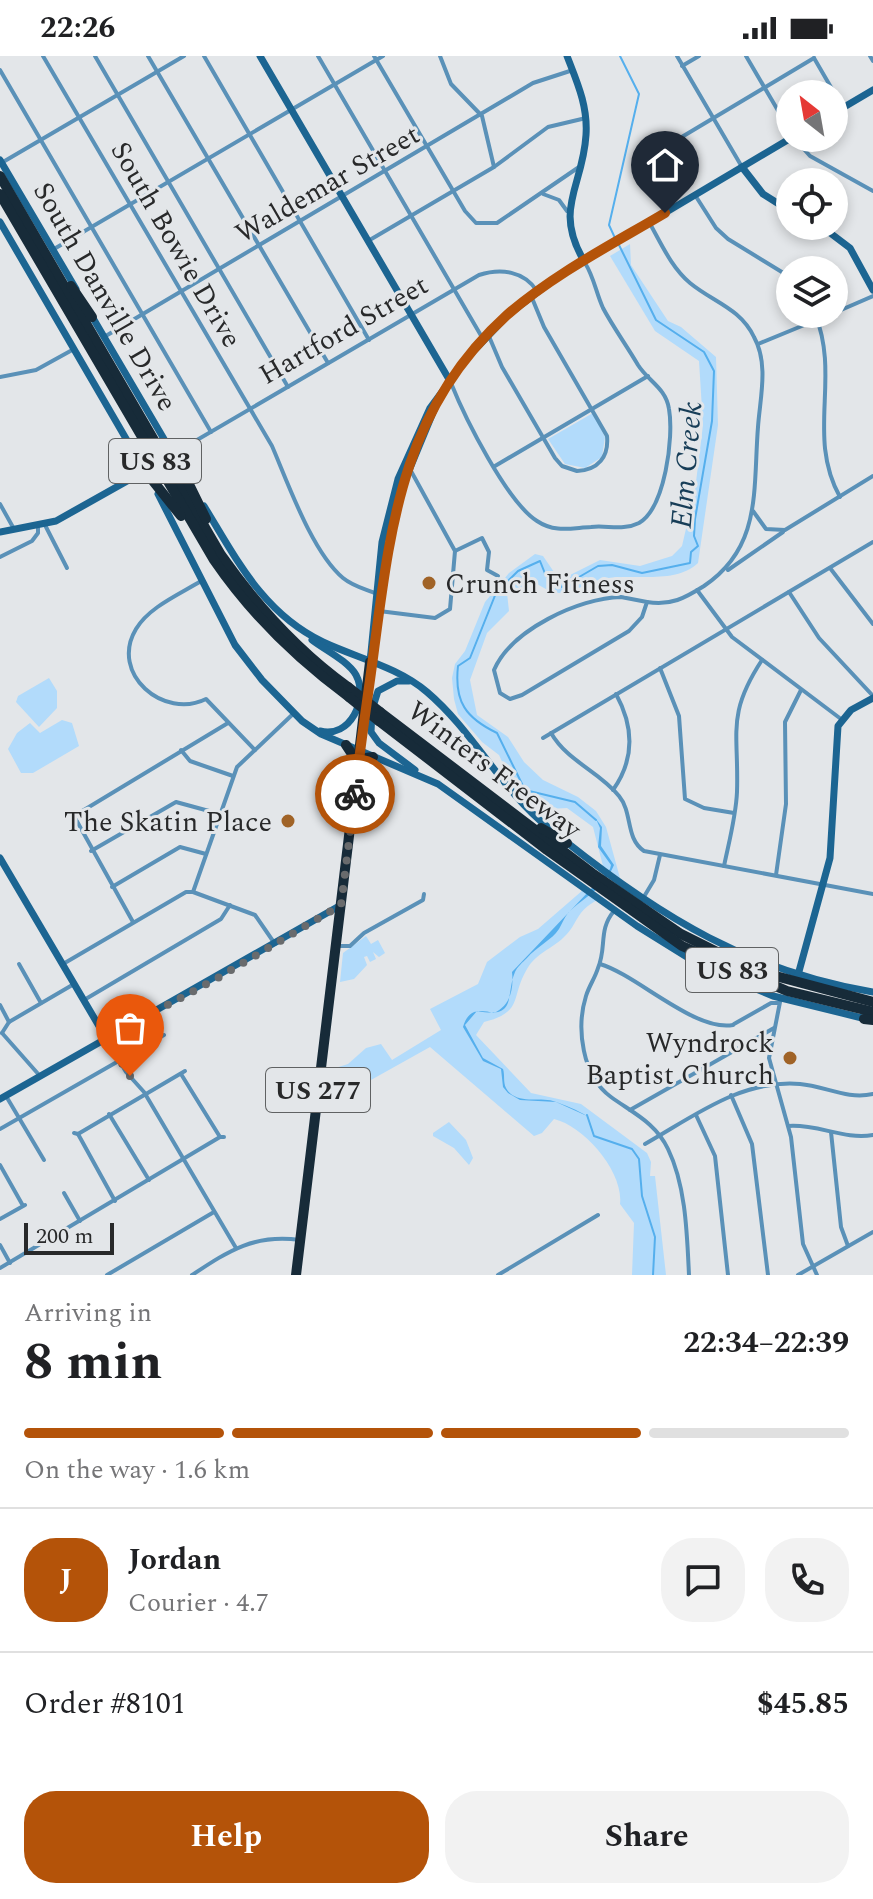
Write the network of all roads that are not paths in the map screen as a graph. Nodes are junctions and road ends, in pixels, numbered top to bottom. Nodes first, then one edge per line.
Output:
1 (43, 56) edge
2 (95, 56) edge
3 (148, 56) edge
4 (184, 56) edge
5 (204, 56) edge
6 (260, 56) edge
7 (318, 56) edge
8 (383, 56) edge
9 (440, 56) edge
10 (567, 56) edge
11 (677, 56) edge
12 (699, 56) edge
13 (746, 56) edge
14 (813, 57) edge
15 (375, 58) edge
16 (682, 66) junction
17 (0, 70) edge
18 (573, 70) junction
19 (157, 71) junction
20 (827, 80) edge
21 (335, 85) junction
22 (764, 87) junction
23 (873, 90) edge
24 (118, 94) junction
25 (848, 105) edge
26 (776, 107) edge
27 (291, 110) junction
28 (482, 116) junction
29 (79, 117) junction
30 (712, 117) junction
31 (586, 118) junction
32 (249, 135) junction
33 (41, 140) junction
34 (427, 147) junction
35 (776, 148) edge
36 (806, 152) edge
37 (208, 159) junction
38 (1, 161) edge
39 (494, 167) junction
40 (580, 167) junction
41 (742, 167) junction
42 (386, 172) junction
43 (0, 176) edge
44 (168, 182) junction
45 (453, 191) junction
46 (873, 191) edge
47 (0, 194) edge
48 (540, 194) junction
49 (695, 195) junction
50 (342, 197) junction
51 (776, 202) edge
52 (130, 204) junction
53 (567, 211) junction
54 (665, 213) junction
55 (23, 215) junction
56 (411, 216) junction
57 (0, 222) edge
58 (301, 222) junction
59 (649, 222) junction
60 (92, 227) junction
61 (839, 240) edge
62 (368, 241) junction
63 (260, 247) junction
64 (53, 249) junction
65 (584, 261) junction
66 (776, 268) edge
67 (220, 269) junction
68 (454, 289) junction
69 (873, 290) edge
70 (182, 292) junction
71 (534, 294) junction
72 (873, 296) edge
73 (848, 306) edge
74 (143, 315) junction
75 (411, 315) junction
76 (92, 317) junction
77 (792, 328) edge
78 (819, 328) edge
79 (104, 337) junction
80 (486, 337) junction
81 (369, 340) junction
82 (758, 344) junction
83 (74, 349) junction
84 (328, 363) junction
85 (648, 376) junction
86 (0, 377) edge
87 (450, 381) junction
88 (288, 387) junction
89 (250, 409) junction
90 (594, 409) junction
91 (211, 432) junction
92 (543, 438) junction
93 (173, 454) junction
94 (407, 462) junction
95 (179, 464) junction
96 (495, 466) junction
97 (145, 471) junction
98 (873, 476) edge
99 (840, 497) junction
100 (0, 504) edge
101 (752, 510) junction
102 (41, 526) junction
103 (785, 530) junction
104 (16, 531) junction
105 (0, 532) edge
106 (873, 543) edge
107 (455, 551) junction
108 (0, 557) edge
109 (217, 565) junction
110 (67, 568) dead end
111 (830, 568) junction
112 (723, 573) junction
113 (234, 574) junction
114 (498, 576) dead end
115 (203, 580) junction
116 (697, 590) junction
117 (376, 592) junction
118 (789, 592) junction
119 (647, 602) junction
120 (379, 607) junction
121 (873, 624) edge
122 (297, 628) junction
123 (725, 630) junction
124 (371, 653) junction
125 (355, 655) junction
126 (762, 660) junction
127 (660, 668) junction
128 (395, 672) junction
129 (412, 681) junction
130 (384, 685) junction
131 (801, 690) junction
132 (348, 692) junction
133 (616, 694) junction
134 (873, 697) edge
135 (293, 714) junction
136 (380, 716) junction
137 (841, 719) junction
138 (228, 723) junction
139 (311, 727) junction
140 (551, 733) junction
141 (543, 738) dead end
142 (346, 745) junction
143 (181, 750) junction
144 (255, 750) junction
145 (359, 751) junction
146 (373, 757) junction
147 (358, 767) junction
148 (451, 767) junction
149 (233, 776) junction
150 (422, 776) junction
151 (461, 785) junction
152 (613, 790) junction
153 (734, 813) junction
154 (220, 814) junction
155 (567, 843) junction
156 (91, 851) junction
157 (206, 854) junction
158 (660, 855) junction
159 (0, 858) edge
160 (724, 867) junction
161 (564, 871) junction
162 (590, 876) junction
163 (776, 876) junction
164 (824, 884) junction
165 (112, 887) junction
166 (609, 890) junction
167 (193, 892) junction
168 (424, 894) dead end
169 (873, 894) edge
170 (642, 900) junction
171 (230, 905) junction
172 (341, 905) junction
173 (615, 909) junction
174 (133, 922) junction
175 (275, 944) junction
176 (336, 945) junction
177 (19, 964) dead end
178 (63, 964) junction
179 (600, 964) junction
180 (798, 975) junction
181 (74, 984) junction
182 (873, 992) edge
183 (84, 1000) junction
184 (780, 1000) junction
185 (873, 1002) edge
186 (41, 1003) junction
187 (0, 1005) edge
188 (871, 1018) edge
189 (9, 1022) junction
190 (774, 1028) junction
191 (1, 1033) edge
192 (164, 1035) dead end
193 (106, 1038) junction
194 (118, 1060) junction
195 (40, 1076) junction
196 (776, 1086) junction
197 (144, 1092) junction
198 (873, 1094) edge
199 (731, 1095) junction
200 (3, 1098) edge
201 (630, 1110) junction
202 (108, 1113) junction
203 (696, 1115) junction
204 (19, 1118) junction
205 (788, 1126) junction
206 (0, 1129) edge
207 (831, 1132) junction
208 (661, 1135) junction
209 (873, 1135) edge
210 (645, 1144) dead end
211 (44, 1160) dead end
212 (183, 1160) junction
213 (0, 1165) edge
214 (149, 1180) junction
215 (64, 1193) dead end
216 (115, 1201) junction
217 (214, 1212) junction
218 (598, 1215) dead end
219 (0, 1219) edge
220 (80, 1221) junction
221 (873, 1232) edge
222 (300, 1240) junction
223 (0, 1245) edge
224 (848, 1246) junction
225 (236, 1248) junction
226 (10, 1263) junction
227 (813, 1267) junction
228 (0, 1268) edge
229 (107, 1275) edge
230 (192, 1275) edge
231 (296, 1275) edge
232 (498, 1275) edge
233 (689, 1275) edge
234 (728, 1275) edge
235 (768, 1275) edge
236 (798, 1275) edge
237 (817, 1275) edge

1 - 29 street, South Bowie Drive
2 - 24 street
3 - 19 street
4 - 19 street
5 - 32 street
6 - 27 main road
7 - 21 street
8 - 15 street
9 - 28 street
10 - 18 main road
11 - 16 street
12 - 16 street
13 - 22 street
14 - 20 street
14 - 22 street
15 - 21 street
15 - 34 street
16 - 30 street
17 - 33 street
18 - 28 street, Waldemar Street
18 - 31 main road
19 - 24 street
19 - 37 street
21 - 27 street
21 - 42 street
22 - 26 street
22 - 30 street
23 - 25 main road
24 - 29 street
24 - 44 street
27 - 32 street
27 - 50 main road
28 - 34 street, Waldemar Street
28 - 39 street
29 - 33 street
29 - 52 street, South Bowie Drive
30 - 41 street
30 - 54 street
31 - 39 street
31 - 40 main road
32 - 37 street
32 - 58 street
33 - 38 street
33 - 60 street
34 - 42 street, Waldemar Street
34 - 45 street
35 - 41 main road
36 - 46 street
37 - 44 street
37 - 63 street
38 - 64 main road, South Danville Drive
39 - 45 street
40 - 48 street
40 - 53 main road
41 - 49 main road
41 - 51 main road
42 - 50 street, Waldemar Street
42 - 56 street
43 - 55 highway, Winters Freeway / US 83
44 - 52 street
44 - 67 street
45 - 48 street
45 - 56 street
47 - 109 highway, Winters Freeway / US 83
48 - 53 street
49 - 54 main road
49 - 66 street
50 - 58 street, Waldemar Street
50 - 62 main road
52 - 60 street
52 - 70 street, South Bowie Drive
53 - 65 main road
54 - 59 main road
55 - 76 highway
55 - 113 highway, Winters Freeway / US 83
56 - 62 street
56 - 68 street
57 - 83 main road
58 - 63 street, Waldemar Street
58 - 81 street
59 - 65 main road
59 - 82 street
60 - 64 street
60 - 74 street
61 - 69 main road
62 - 75 main road
63 - 67 street, Waldemar Street
63 - 84 street
64 - 76 main road, South Danville Drive
65 - 71 main road
65 - 85 street
67 - 70 street, Waldemar Street
67 - 88 street
68 - 71 street, Hartford Street
68 - 75 street, Hartford Street
68 - 80 street
70 - 74 street, Waldemar Street
70 - 89 street, South Bowie Drive
71 - 80 main road
71 - 90 street
72 - 73 street
74 - 79 street, Waldemar Street
74 - 91 street
75 - 81 street, Hartford Street
75 - 87 main road
76 - 79 main road, South Danville Drive
77 - 82 street
78 - 99 street
79 - 93 main road, South Danville Drive
80 - 87 main road
80 - 92 street
81 - 84 street, Hartford Street
82 - 101 street
83 - 86 street
83 - 97 main road
84 - 88 street, Hartford Street
85 - 90 street
85 - 96 street
87 - 94 main road
87 - 96 street
88 - 89 street, Hartford Street
89 - 91 street, Hartford Street
89 - 117 street, South Bowie Drive
90 - 92 street
90 - 92 street
91 - 93 street, Hartford Street
92 - 96 street
93 - 95 main road, South Danville Drive
94 - 107 street
94 - 117 main road
94 - 120 main road
95 - 113 highway
95 - 122 main road, South Danville Drive
97 - 102 main road
97 - 109 highway
97 - 115 main road
98 - 99 street
99 - 103 street
100 - 104 street
101 - 103 street
101 - 112 street
102 - 104 main road
102 - 108 street
102 - 110 street
103 - 112 street
104 - 105 main road
106 - 111 street
107 - 114 street
107 - 120 street
109 - 132 highway, Winters Freeway / US 83
111 - 118 street
111 - 121 street
112 - 116 street
113 - 132 highway, Winters Freeway / US 83
115 - 135 main road
115 - 138 street
116 - 119 street
116 - 123 street
117 - 120 street
117 - 124 main road
118 - 123 street
118 - 134 street
119 - 119 street
120 - 124 main road
122 - 125 main road, South Danville Drive
122 - 139 main road
123 - 126 street
123 - 127 street
124 - 125 main road, South Danville Drive
124 - 125 main road
124 - 128 main road, South Danville Drive
124 - 145 highway, US 277
126 - 131 street
126 - 153 street
127 - 133 street
127 - 153 street
128 - 129 main road, South Danville Drive
128 - 130 main road
129 - 130 main road
129 - 155 main road, South Danville Drive
130 - 150 main road
131 - 137 street
131 - 163 street
132 - 136 highway, Winters Freeway / US 83, bridge
133 - 140 street
133 - 152 street
134 - 137 main road
135 - 139 main road
135 - 144 street
136 - 148 highway, Winters Freeway / US 83
136 - 151 highway, Winters Freeway / US 83
137 - 164 main road
138 - 143 street
138 - 144 street
139 - 142 main road
140 - 141 street
140 - 152 street
142 - 145 main road
142 - 147 highway
143 - 149 street
143 - 156 street
144 - 149 street
145 - 146 main road
145 - 147 highway, US 277
146 - 147 highway
146 - 150 main road
147 - 172 highway, US 277
148 - 155 highway
148 - 162 highway, Winters Freeway / US 83
149 - 154 street
150 - 161 main road
151 - 161 highway
151 - 162 highway, Winters Freeway / US 83
152 - 158 street
153 - 160 street
154 - 156 street
154 - 157 street
155 - 162 main road, South Danville Drive
156 - 165 street
157 - 165 street
157 - 167 street
158 - 160 street
158 - 170 street
159 - 178 main road
160 - 163 street
161 - 162 main road
162 - 166 highway, Winters Freeway / US 83
163 - 164 street
164 - 169 street
164 - 180 main road
165 - 174 street
166 - 170 main road
166 - 173 main road
166 - 185 highway, Winters Freeway / US 83
166 - 188 highway, Winters Freeway / US 83
167 - 171 street
167 - 174 street
168 - 176 street
170 - 180 main road
171 - 175 street
171 - 183 street
172 - 175 main road
172 - 176 highway, US 277
173 - 179 street
173 - 184 main road
174 - 178 street
175 - 193 main road
176 - 222 highway, US 277
177 - 186 street
178 - 181 main road
179 - 184 street
179 - 201 street
180 - 182 main road
181 - 183 main road
181 - 186 street
183 - 193 main road
184 - 188 main road
184 - 190 street
186 - 189 street
187 - 189 street
189 - 191 street
190 - 196 street
190 - 201 street
191 - 195 street
192 - 194 street
193 - 194 street
193 - 195 main road
194 - 197 street
194 - 204 street
195 - 200 main road
196 - 198 street
196 - 199 street
196 - 205 street
197 - 202 street
197 - 212 street
197 - 212 street
199 - 203 street
199 - 235 street
200 - 204 street
201 - 208 street
202 - 214 street
202 - 216 street
203 - 208 street
203 - 234 street
204 - 206 street
204 - 211 street
205 - 207 street
205 - 227 street
207 - 209 street
207 - 224 street
208 - 210 street
208 - 233 street
212 - 214 street
212 - 217 street
213 - 219 street
214 - 216 street
215 - 220 street
216 - 220 street
217 - 225 street
217 - 229 street
218 - 232 street
220 - 226 street
221 - 224 street
222 - 225 street
222 - 231 highway, US 277
223 - 226 street
224 - 227 street
225 - 230 street
226 - 228 street
227 - 236 street
227 - 237 street

